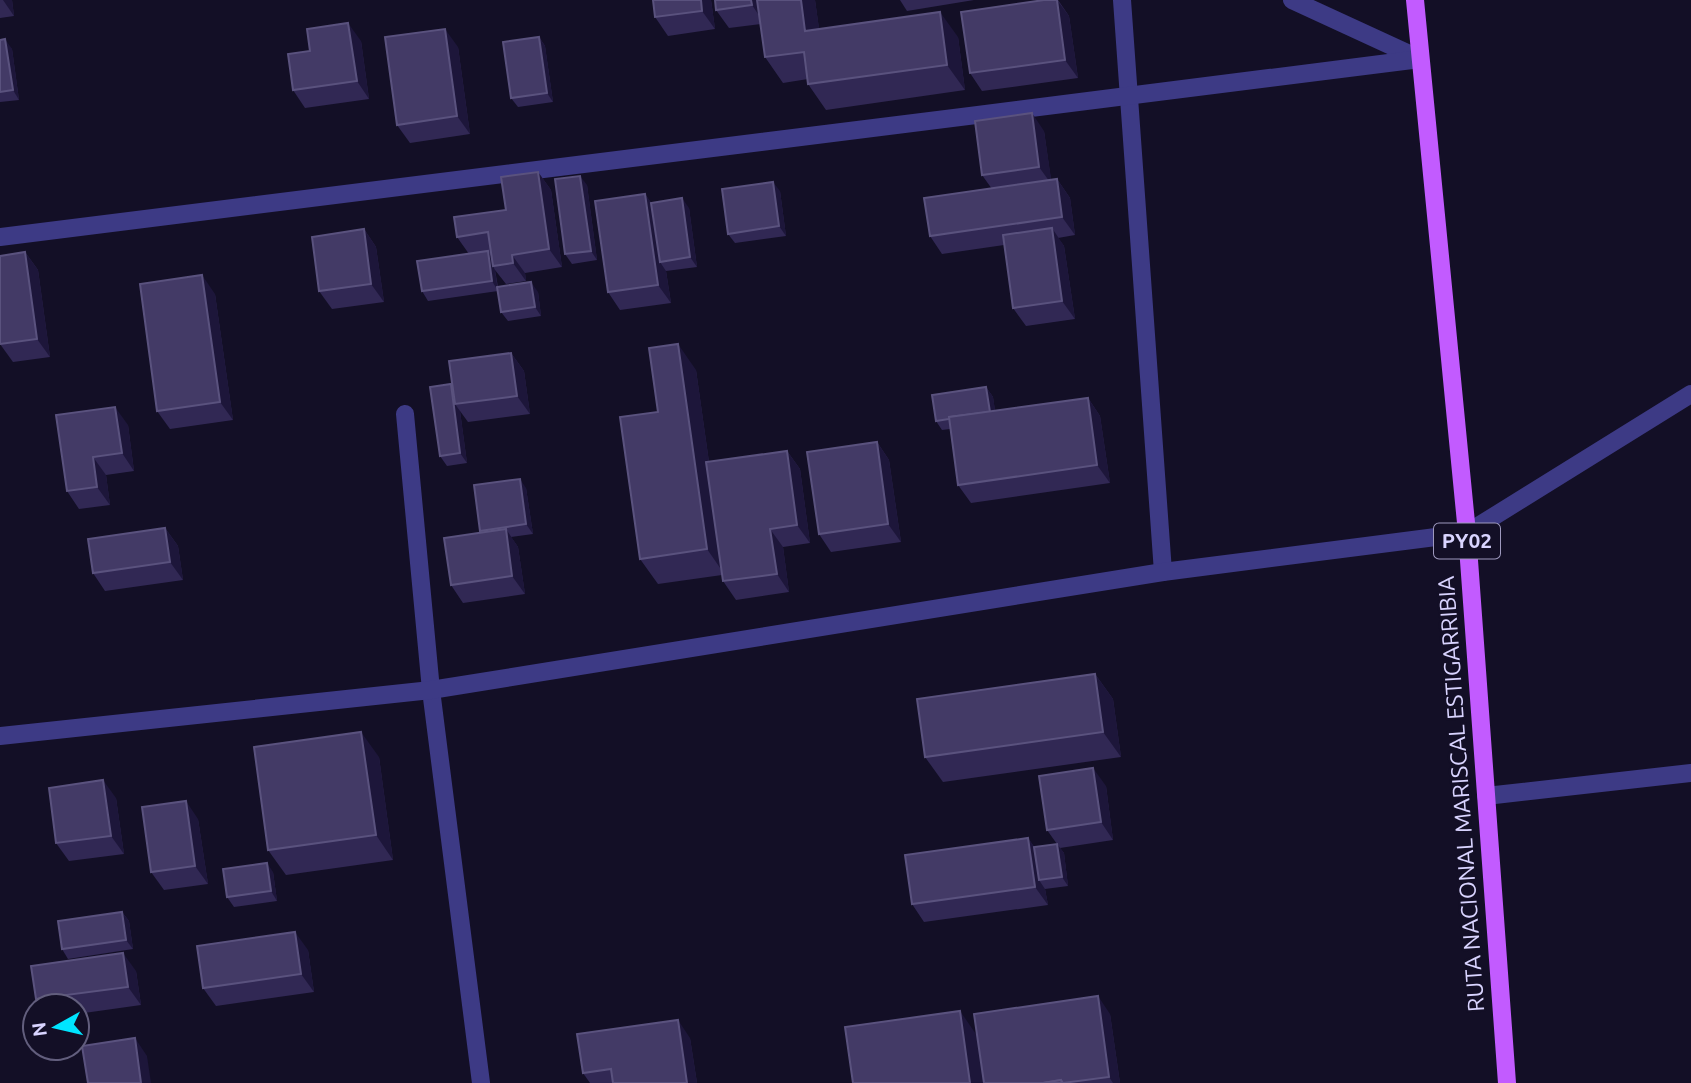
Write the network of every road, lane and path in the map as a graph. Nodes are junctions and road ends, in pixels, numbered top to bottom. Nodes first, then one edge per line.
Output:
1 (1122, 0) edge
2 (1292, 0) edge
3 (1415, 0) edge
4 (1321, 6) edge
5 (1420, 59) junction
6 (1129, 97) junction
7 (0, 237) edge
8 (1691, 394) edge
9 (405, 414) dead end
10 (1467, 533) junction
11 (1163, 572) junction
12 (431, 690) junction
13 (0, 736) edge
14 (1691, 773) edge
15 (1486, 796) junction
16 (481, 1083) edge
17 (1507, 1083) edge

1 - 6 street
2 - 4 street
3 - 5 main road, RUTA NACIONAL MARISCAL ESTIGARRIBIA / PY02
4 - 5 street
5 - 6 street
5 - 10 main road, RUTA NACIONAL MARISCAL ESTIGARRIBIA / PY02
6 - 7 street
6 - 11 street
8 - 10 street
9 - 12 street
10 - 11 street
10 - 15 main road, RUTA NACIONAL MARISCAL ESTIGARRIBIA / PY02
11 - 12 street
12 - 13 street
12 - 16 street
14 - 15 street
15 - 17 main road, RUTA NACIONAL MARISCAL ESTIGARRIBIA / PY02

